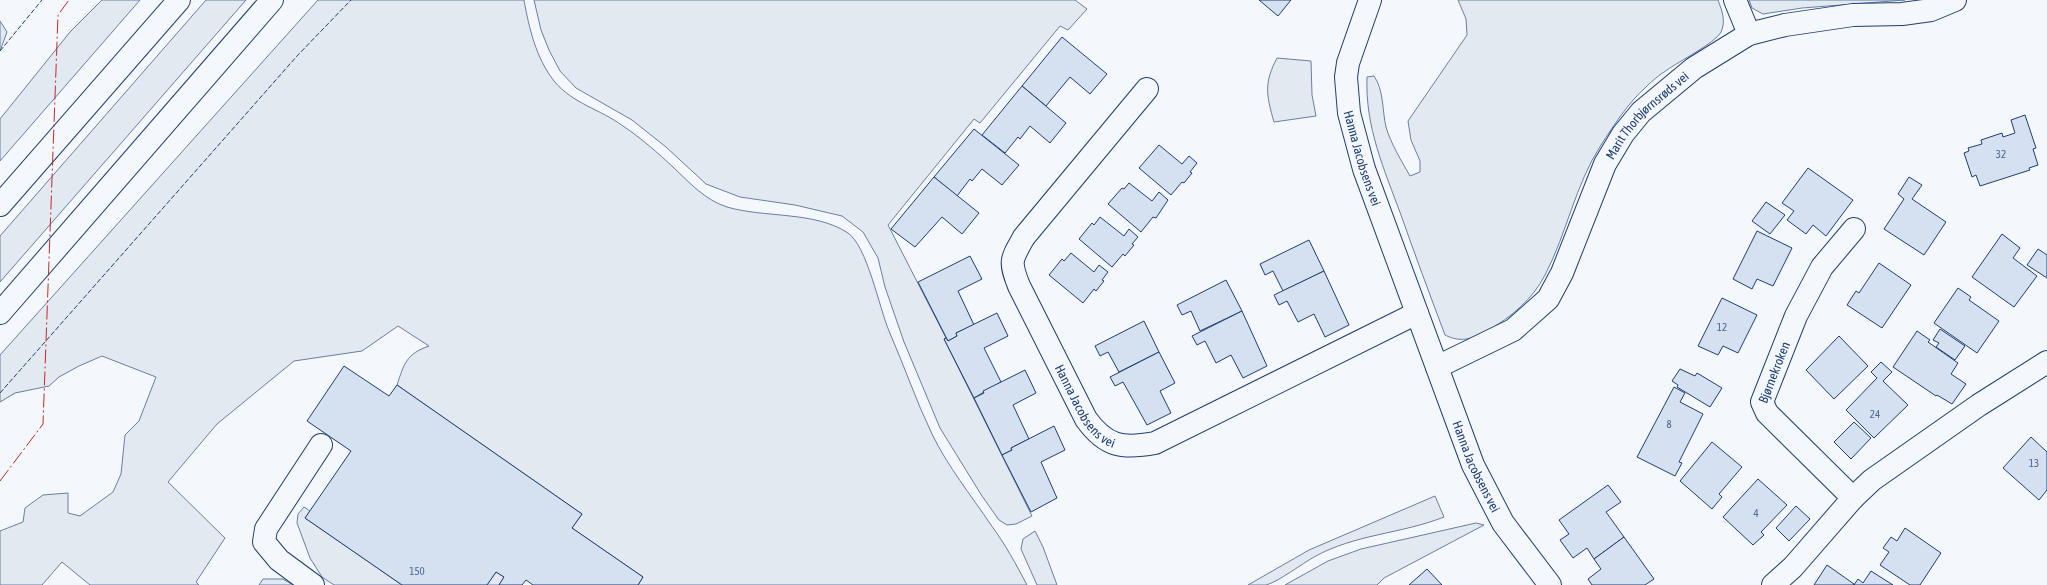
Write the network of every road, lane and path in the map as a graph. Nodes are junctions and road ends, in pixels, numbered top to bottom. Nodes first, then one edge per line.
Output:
1 (178, 0) edge
2 (272, 0) edge
3 (1370, 0) edge
4 (1735, 0) edge
5 (1955, 0) edge
6 (1749, 34) junction
7 (1146, 90) dead end
8 (0, 204) edge
9 (1854, 229) dead end
10 (0, 313) edge
11 (1417, 313) junction
12 (2047, 362) edge
13 (1437, 367) junction
14 (321, 445) dead end
15 (1853, 498) junction
16 (313, 585) edge
17 (1550, 585) edge
18 (1774, 585) edge

1 - 8 main road
2 - 10 main road
3 - 11 main road, Hanna Jacobsens vei
4 - 6 main road
5 - 6 main road, Marit Thorbjørnsrøds vei
6 - 13 main road, Marit Thorbjørnsrøds vei
7 - 11 main road, Hanna Jacobsens vei
9 - 15 main road, Bjørnekroken
11 - 13 main road, Hanna Jacobsens vei
12 - 15 main road
13 - 17 main road, Hanna Jacobsens vei
14 - 16 main road
15 - 18 main road

